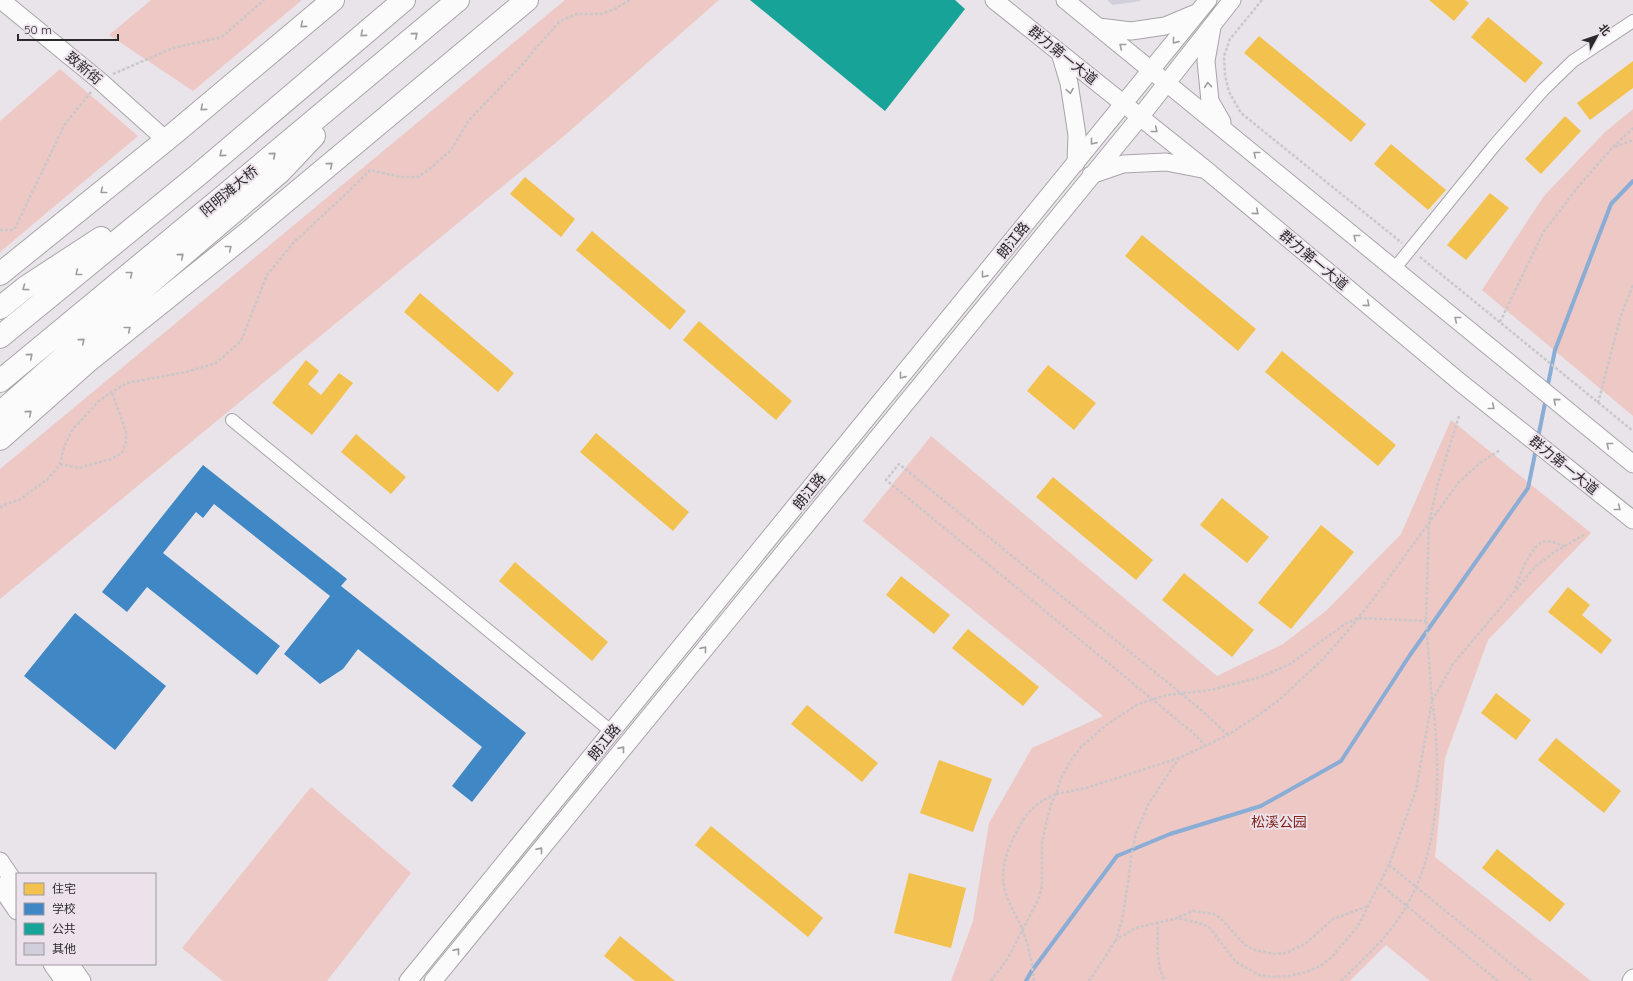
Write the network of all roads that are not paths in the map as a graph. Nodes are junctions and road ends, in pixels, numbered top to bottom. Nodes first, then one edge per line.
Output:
1 (1, 0) edge
2 (12, 0) edge
3 (333, 0) edge
4 (404, 0) edge
5 (458, 0) edge
6 (527, 0) edge
7 (994, 0) edge
8 (1065, 0) edge
9 (1232, 0) edge
10 (1203, 6) edge
11 (1633, 22) edge
12 (1212, 24) junction
13 (1099, 27) junction
14 (399, 48) junction
15 (1060, 53) junction
16 (1152, 70) junction
17 (1167, 82) junction
18 (1124, 104) junction
19 (1140, 117) junction
20 (1229, 132) junction
21 (168, 138) junction
22 (1076, 163) junction
23 (1205, 169) junction
24 (198, 175) junction
25 (1091, 175) junction
26 (1395, 268) junction
27 (0, 274) edge
28 (0, 308) edge
29 (0, 337) edge
30 (0, 381) edge
31 (0, 413) edge
32 (232, 420) dead end
33 (0, 439) edge
34 (1633, 464) edge
35 (1633, 520) edge
36 (612, 732) junction
37 (0, 861) edge
38 (16, 885) edge
39 (0, 886) edge
40 (16, 910) edge
41 (53, 965) edge
42 (71, 965) edge
43 (1633, 978) edge
44 (64, 981) edge
45 (82, 981) edge
46 (408, 981) edge
47 (433, 981) edge
48 (1631, 981) edge

1 - 21 main road, 致新街
2 - 21 main road, 致新街
3 -> 21 highway
4 -> 24 highway
14 -> 5 highway, 阳明滩大桥
33 -> 6 highway
7 - 15 main road, 群力第一大道
8 - 13 main road
9 - 12 main road, 朗江路
10 - 13 main road
10 -> 16 main road, 朗江路
11 - 26 street
12 - 17 main road, 朗江路
20 -> 12 main road
16 -> 13 main road
30 -> 14 highway, 阳明滩大桥
31 -> 14 highway
15 - 18 main road, 群力第一大道
15 -> 22 main road
16 - 17 main road
16 - 18 main road, 朗江路
17 - 19 main road, 朗江路
17 - 20 main road
18 - 19 main road, 群力第一大道
18 -> 22 main road, 朗江路
19 -> 23 main road, 群力第一大道
19 - 25 main road, 朗江路
26 -> 20 main road
21 -> 27 highway
22 -> 36 main road, 朗江路
23 - 25 main road
23 -> 35 main road, 群力第一大道
24 -> 28 highway
24 -> 29 highway
47 -> 25 main road, 朗江路
34 -> 26 main road
32 - 36 street
36 - 46 main road, 朗江路
37 - 38 main road
39 - 40 main road
41 - 44 main road
42 - 45 main road
43 - 48 main road

